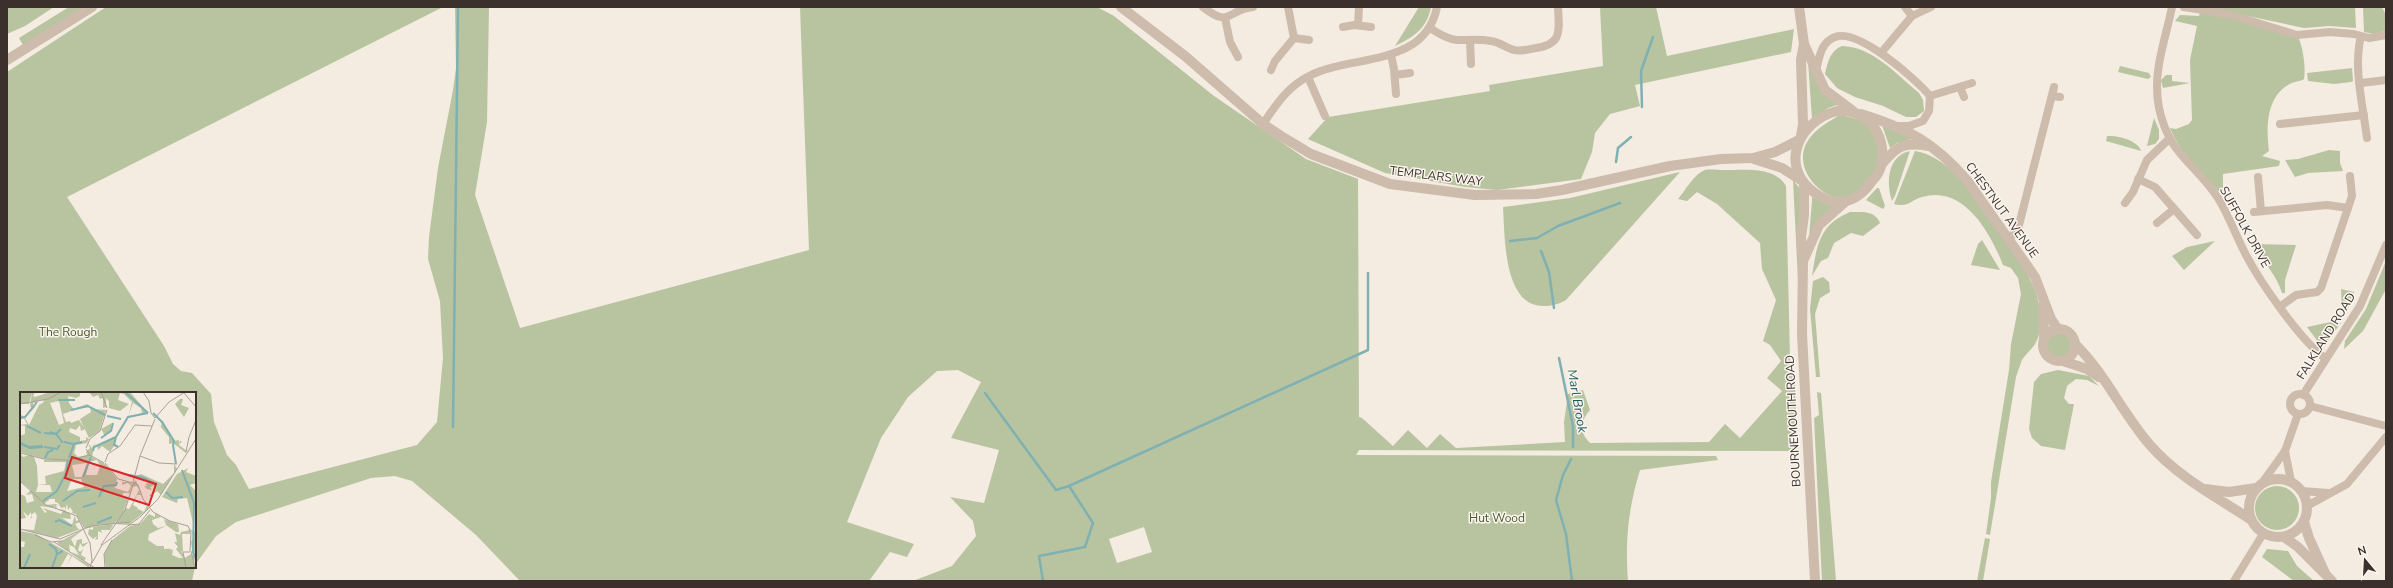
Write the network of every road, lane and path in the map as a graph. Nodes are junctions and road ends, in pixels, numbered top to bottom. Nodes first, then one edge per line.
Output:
1 (92, 7) edge
2 (1121, 7) edge
3 (1203, 7) edge
4 (1253, 7) edge
5 (1288, 7) edge
6 (1358, 7) edge
7 (1438, 7) edge
8 (1558, 7) edge
9 (1799, 7) edge
10 (1905, 7) edge
11 (1931, 7) edge
12 (2172, 7) edge
13 (2184, 7) edge
14 (1912, 16) junction
15 (1225, 18) junction
16 (1358, 25) junction
17 (1342, 27) dead end
18 (1371, 27) dead end
19 (1430, 28) junction
20 (2386, 35) edge
21 (2361, 36) junction
22 (1294, 38) junction
23 (1309, 40) dead end
24 (1470, 41) junction
25 (1804, 44) junction
26 (1881, 53) junction
27 (1391, 55) junction
28 (1238, 57) dead end
29 (7, 60) edge
30 (1471, 64) dead end
31 (1271, 70) dead end
32 (1816, 71) junction
33 (1410, 73) dead end
34 (1395, 75) junction
35 (1308, 76) junction
36 (2386, 80) edge
37 (1972, 83) dead end
38 (2360, 83) junction
39 (1960, 86) junction
40 (2055, 93) dead end
41 (1396, 94) dead end
42 (1930, 96) junction
43 (1964, 97) dead end
44 (1858, 113) junction
45 (2364, 115) junction
46 (1325, 116) dead end
47 (1263, 124) junction
48 (2280, 124) dead end
49 (1897, 126) junction
50 (1800, 138) junction
51 (2367, 138) dead end
52 (2170, 139) junction
53 (1931, 146) junction
54 (1753, 158) junction
55 (1882, 164) junction
56 (2350, 176) dead end
57 (2258, 177) dead end
58 (2138, 179) junction
59 (1803, 182) junction
60 (1845, 202) junction
61 (2125, 203) dead end
62 (2348, 208) junction
63 (2174, 209) junction
64 (2157, 223) dead end
65 (2197, 235) dead end
66 (2009, 239) junction
67 (2386, 245) edge
68 (1803, 261) junction
69 (2043, 296) junction
70 (2280, 306) junction
71 (2058, 329) junction
72 (2044, 338) junction
73 (2075, 344) junction
74 (2325, 358) junction
75 (2063, 361) junction
76 (2102, 380) junction
77 (2303, 395) junction
78 (2310, 406) junction
79 (2298, 414) junction
80 (2386, 426) edge
81 (2386, 437) edge
82 (2286, 451) junction
83 (2291, 481) junction
84 (2259, 485) junction
85 (2201, 488) junction
86 (2302, 491) junction
87 (2328, 494) junction
88 (2308, 506) junction
89 (2250, 519) junction
90 (2304, 522) junction
91 (2263, 534) junction
92 (2284, 537) junction
93 (2329, 577) edge
94 (1815, 581) edge
95 (2234, 581) edge

1 - 29 street
2 - 47 street, TEMPLARS WAY
3 - 15 street
4 - 15 street
5 - 22 street
6 - 16 street
7 - 19 street
8 - 24 street
9 - 25 street
10 - 14 street
11 - 14 street
12 - 52 street, SUFFOLK DRIVE
13 - 21 street
14 - 26 street
15 - 28 street
16 - 17 street
16 - 18 street
19 - 24 street
19 - 27 street
20 - 21 street
21 - 38 street
22 - 23 street
22 - 31 street
24 - 30 street
25 - 32 street
25 - 50 street
26 - 32 street
26 - 42 street
27 - 34 street
27 - 35 street
32 - 44 street
33 - 34 street
34 - 41 street
35 - 46 street
35 - 47 street
36 - 38 street
37 - 39 street
38 - 45 street
39 - 42 street
39 - 43 street
40 - 66 street
42 - 49 street
44 - 49 street, CHESTNUT AVENUE
44 - 50 street
44 - 55 street
45 - 48 street
45 - 51 street
47 - 54 street, TEMPLARS WAY
49 - 53 street, CHESTNUT AVENUE
50 - 54 street, TEMPLARS WAY
50 - 59 street
52 - 58 street
52 - 70 street, SUFFOLK DRIVE
53 - 55 street
53 - 66 street, CHESTNUT AVENUE
54 - 59 street, TEMPLARS WAY
55 - 60 street
56 - 62 street
57 - 62 street
58 - 61 street
58 - 63 street
59 - 60 street
59 - 68 street, BOURNEMOUTH ROAD
60 - 68 street, BOURNEMOUTH ROAD
62 - 70 street
63 - 64 street
63 - 65 street
66 - 69 street, CHESTNUT AVENUE
67 - 74 street, FALKLAND ROAD
68 - 94 street, BOURNEMOUTH ROAD
69 - 71 street, CHESTNUT AVENUE
69 - 72 street, CHESTNUT AVENUE
70 - 74 street, SUFFOLK DRIVE
71 - 72 street
71 - 73 street
72 - 75 street
73 - 75 street
73 - 76 street
74 - 77 street, FALKLAND ROAD
75 - 76 street
76 - 85 street
77 - 78 street
77 - 79 street
78 - 79 street
78 - 80 street
79 - 82 street
81 - 87 street
82 - 83 street
82 - 84 street
83 - 84 street
83 - 86 street
84 - 85 street
84 - 89 street
85 - 89 street
86 - 87 street
86 - 88 street
87 - 88 street
88 - 90 street
89 - 91 street
90 - 92 street
90 - 93 street
91 - 92 street
91 - 95 street
92 - 93 street

